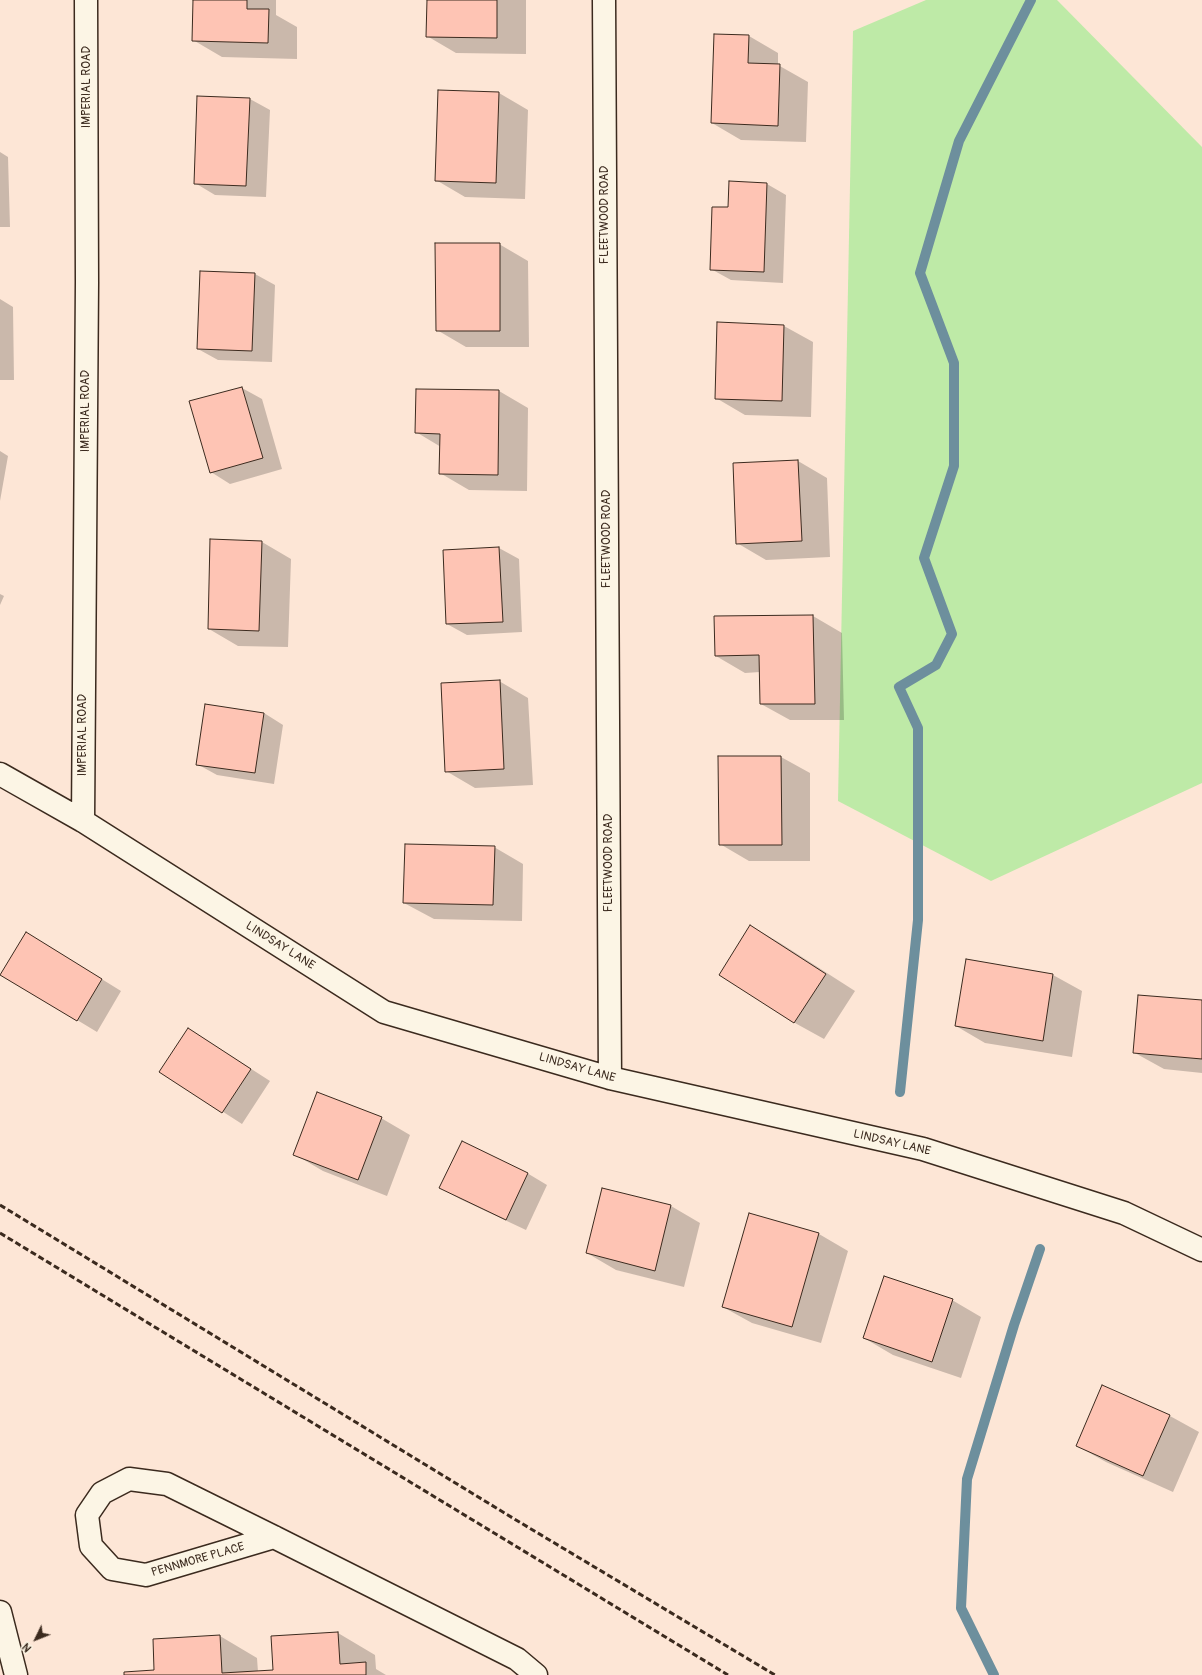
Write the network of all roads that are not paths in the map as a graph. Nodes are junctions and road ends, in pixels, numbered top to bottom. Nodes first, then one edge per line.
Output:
1 (86, 0) edge
2 (604, 0) edge
3 (0, 774) edge
4 (83, 821) junction
5 (610, 1078) junction
6 (1202, 1250) edge
7 (274, 1537) junction
8 (0, 1612) edge
9 (16, 1675) edge
10 (536, 1675) edge

1 - 4 street, IMPERIAL ROAD
2 - 5 street, FLEETWOOD ROAD
3 - 4 street, LINDSAY LANE
4 - 5 street, LINDSAY LANE
5 - 6 street, LINDSAY LANE
7 - 7 street, PENNMORE PLACE
7 - 10 street, PENNMORE PLACE
8 - 9 street

